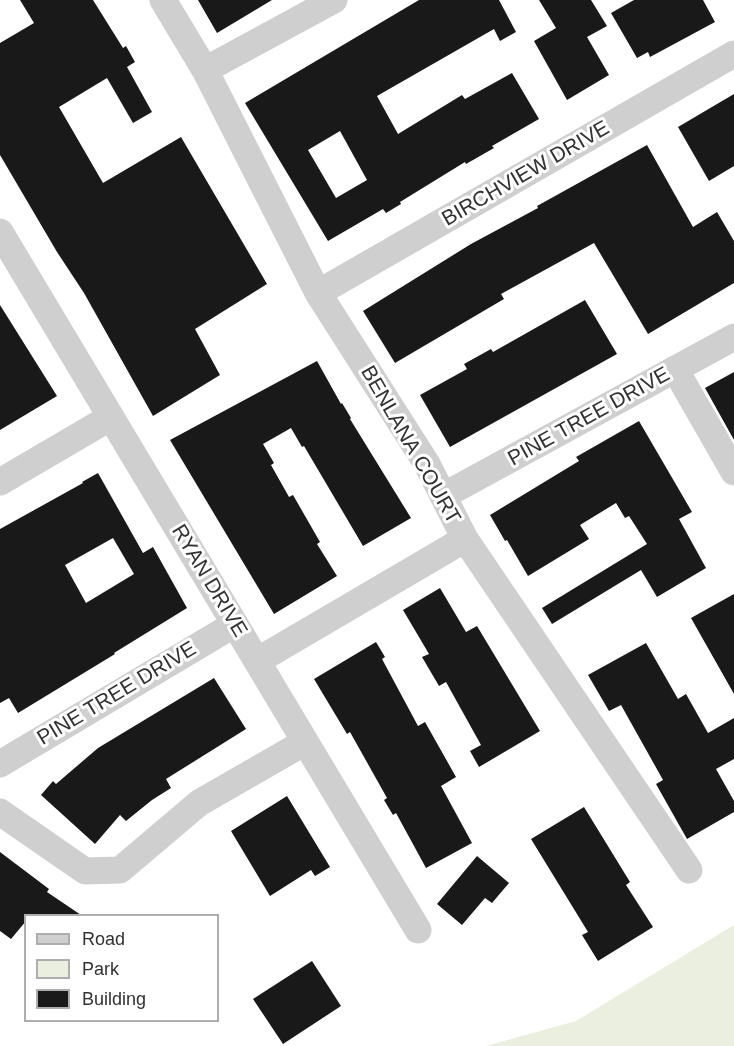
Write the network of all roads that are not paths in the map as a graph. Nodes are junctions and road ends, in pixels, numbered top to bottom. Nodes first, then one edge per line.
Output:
1 (163, 0) edge
2 (334, 0) edge
3 (734, 54) edge
4 (205, 70) junction
5 (0, 232) edge
6 (318, 293) junction
7 (734, 337) edge
8 (675, 369) junction
9 (111, 417) junction
10 (734, 472) edge
11 (0, 482) edge
12 (443, 496) junction
13 (465, 539) junction
14 (235, 624) junction
15 (257, 662) junction
16 (305, 742) junction
17 (0, 765) edge
18 (0, 812) edge
19 (689, 870) dead end
20 (418, 930) dead end

1 - 4 street, BENLANA COURT
2 - 4 street
3 - 6 street, BIRCHVIEW DRIVE
4 - 6 street, BENLANA COURT
5 - 9 street, RYAN DRIVE
6 - 12 street, BENLANA COURT
7 - 8 street, PINE TREE DRIVE
8 - 10 street
8 - 12 street, PINE TREE DRIVE
9 - 11 street
9 - 14 street, RYAN DRIVE
12 - 13 street, BENLANA COURT
13 - 15 street
13 - 19 street, BENLANA COURT
14 - 15 street, RYAN DRIVE
14 - 17 street, PINE TREE DRIVE
15 - 16 street, RYAN DRIVE
16 - 18 street
16 - 20 street, RYAN DRIVE

